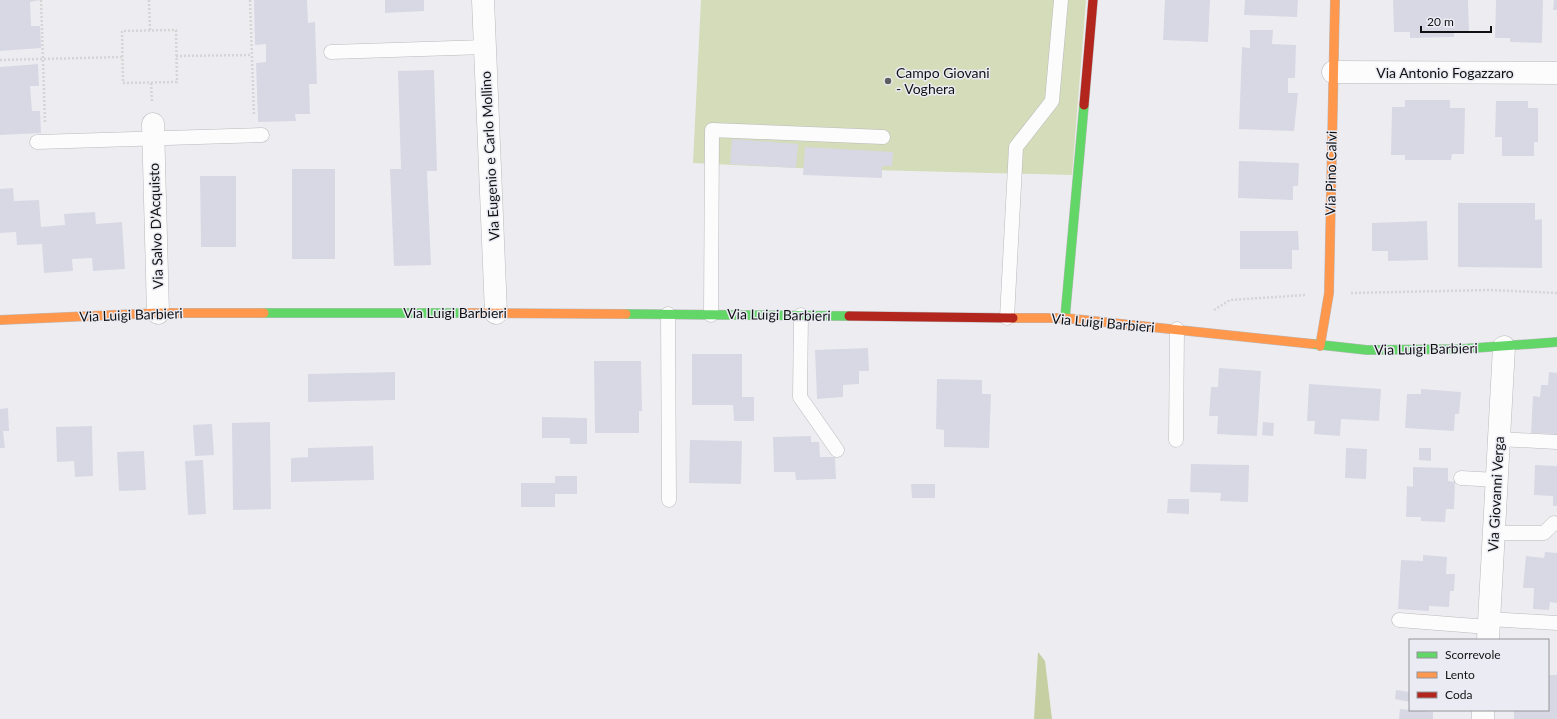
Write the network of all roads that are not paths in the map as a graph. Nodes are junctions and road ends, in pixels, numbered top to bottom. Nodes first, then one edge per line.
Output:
1 (483, 0) edge
2 (1061, 0) edge
3 (1093, 0) edge
4 (1335, 0) edge
5 (485, 48) junction
6 (331, 52) dead end
7 (1333, 72) junction
8 (1557, 73) edge
9 (153, 131) junction
10 (259, 135) road end
11 (883, 137) dead end
12 (41, 141) road end
13 (158, 313) junction
14 (496, 313) junction
15 (668, 314) junction
16 (711, 315) junction
17 (801, 315) junction
18 (1007, 318) junction
19 (1065, 318) junction
20 (0, 320) edge
21 (1178, 329) junction
22 (1557, 342) edge
23 (1320, 346) junction
24 (1504, 347) junction
25 (1499, 439) junction
26 (1176, 440) dead end
27 (1557, 442) edge
28 (837, 450) dead end
29 (1461, 478) dead end
30 (1497, 480) junction
31 (669, 500) dead end
32 (1554, 522) dead end
33 (1494, 533) junction
34 (1399, 620) dead end
35 (1557, 623) edge
36 (1488, 629) edge

1 - 5 street, Via Eugenio e Carlo Mollino
2 - 18 lane
3 - 19 street
4 - 7 street, Via Pino Calvi
5 - 6 lane
5 - 14 street, Via Eugenio e Carlo Mollino
7 - 8 street, Via Antonio Fogazzaro
7 - 23 street, Via Pino Calvi
9 - 10 lane
9 - 12 lane
9 - 13 street, Via Salvo D'Acquisto
11 - 16 lane
13 - 14 street, Via Luigi Barbieri
13 - 20 street, Via Luigi Barbieri
14 - 15 street, Via Luigi Barbieri
15 - 16 street, Via Luigi Barbieri
15 - 31 lane
16 - 17 street, Via Luigi Barbieri
17 - 18 street, Via Luigi Barbieri
17 - 28 lane
18 - 19 street, Via Luigi Barbieri
19 - 21 street, Via Luigi Barbieri
21 - 23 street, Via Luigi Barbieri
21 - 26 lane
22 - 24 street, Via Luigi Barbieri
23 - 24 street, Via Luigi Barbieri
24 - 25 street, Via Giovanni Verga
25 - 27 lane
25 - 30 street, Via Giovanni Verga
29 - 30 lane
30 - 33 street, Via Giovanni Verga
32 - 33 lane
33 - 36 street, Via Giovanni Verga
34 - 36 lane
35 - 36 lane

